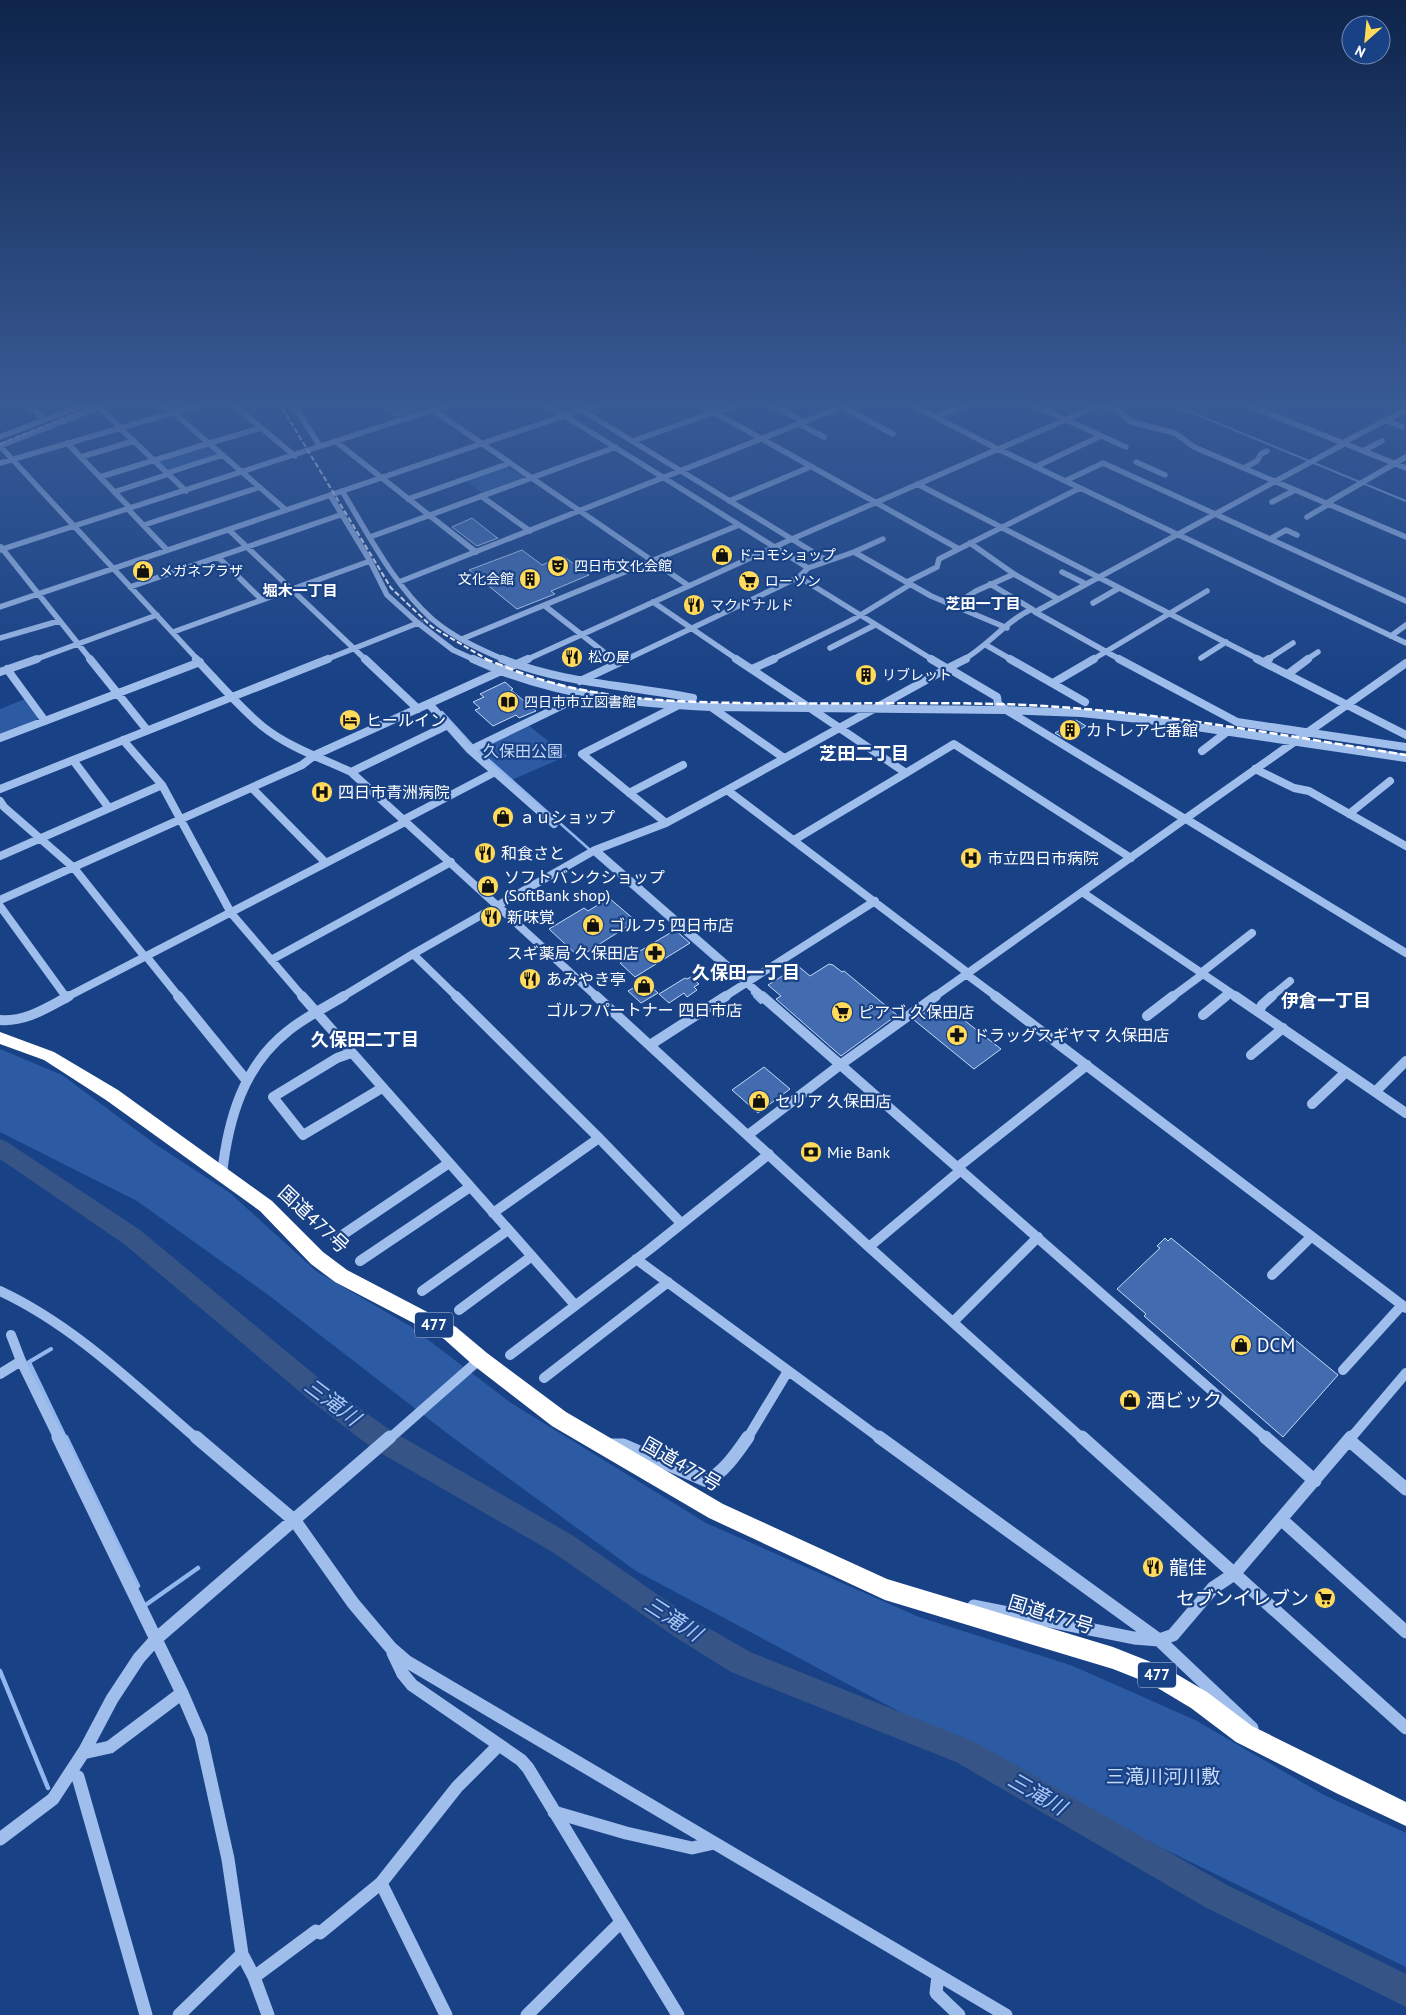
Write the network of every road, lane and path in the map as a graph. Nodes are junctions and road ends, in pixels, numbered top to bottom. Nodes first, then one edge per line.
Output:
1 (45, 495) edge
2 (117, 495) edge
3 (173, 495) edge
4 (235, 495) edge
5 (269, 495) edge
6 (330, 495) joint
7 (345, 495) edge
8 (403, 495) edge
9 (419, 495) edge
10 (556, 495) edge
11 (620, 495) edge
12 (691, 495) edge
13 (721, 495) edge
14 (741, 495) edge
15 (860, 495) edge
16 (892, 495) edge
17 (939, 495) edge
18 (1066, 495) edge
19 (1095, 495) edge
20 (1173, 495) edge
21 (1249, 495) edge
22 (1285, 495) edge
23 (1307, 495) edge
24 (1343, 495) edge
25 (481, 496) joint
26 (408, 499) junction
27 (729, 500) junction
28 (1272, 502) dead end
29 (874, 503) junction
30 (1328, 504) junction
31 (129, 509) junction
32 (286, 510) junction
33 (580, 511) junction
34 (343, 514) junction
35 (1215, 514) junction
36 (429, 515) junction
37 (1307, 517) dead end
38 (144, 525) junction
39 (740, 525) junction
40 (74, 526) junction
41 (1001, 527) junction
42 (229, 530) junction
43 (1406, 530) edge
44 (530, 531) junction
45 (1399, 534) junction
46 (1178, 535) junction
47 (1297, 535) dead end
48 (370, 536) junction
49 (1406, 537) edge
50 (792, 539) junction
51 (882, 539) dead end
52 (1270, 539) junction
53 (970, 543) junction
54 (247, 547) junction
55 (1, 548) edge
56 (774, 548) junction
57 (959, 549) junction
58 (167, 550) junction
59 (476, 552) junction
60 (854, 552) junction
61 (218, 557) junction
62 (826, 560) junction
63 (370, 561) junction
64 (653, 561) junction
65 (808, 568) junction
66 (113, 569) junction
67 (1062, 572) dead end
68 (1014, 574) junction
69 (800, 577) junction
70 (1099, 578) junction
71 (399, 582) junction
72 (909, 583) junction
73 (990, 584) junction
74 (1086, 584) junction
75 (689, 586) junction
76 (130, 587) junction
77 (1119, 588) junction
78 (292, 589) junction
79 (37, 594) junction
80 (1212, 599) dead end
81 (262, 600) junction
82 (1058, 600) junction
83 (1192, 600) junction
84 (1406, 601) edge
85 (653, 602) junction
86 (1093, 602) dead end
87 (954, 605) junction
88 (1202, 605) dead end
89 (545, 606) junction
90 (0, 607) edge
91 (1034, 610) junction
92 (1170, 614) junction
93 (157, 615) junction
94 (859, 615) junction
95 (59, 621) junction
96 (418, 624) junction
97 (875, 625) junction
98 (1406, 625) edge
99 (691, 628) junction
100 (1007, 628) junction
101 (173, 632) junction
102 (582, 634) junction
103 (1391, 636) junction
104 (0, 638) edge
105 (462, 639) junction
106 (1226, 642) junction
107 (1293, 642) dead end
108 (1406, 643) edge
109 (77, 644) junction
110 (986, 645) junction
111 (354, 648) junction
112 (830, 648) dead end
113 (1105, 651) junction
114 (1318, 652) dead end
115 (1201, 658) dead end
116 (200, 662) junction
117 (1264, 662) junction
118 (618, 663) junction
119 (516, 664) junction
120 (1406, 664) edge
121 (948, 668) junction
122 (752, 669) junction
123 (4, 670) edge
124 (501, 671) junction
125 (1288, 674) junction
126 (580, 681) junction
127 (1053, 683) junction
128 (117, 694) junction
129 (586, 694) junction
130 (232, 696) junction
131 (1085, 702) dead end
132 (429, 704) junction
133 (1347, 705) junction
134 (678, 706) junction
135 (711, 707) junction
136 (810, 708) junction
137 (875, 708) junction
138 (418, 709) junction
139 (1006, 710) junction
140 (45, 721) junction
141 (448, 725) junction
142 (839, 728) junction
143 (147, 730) junction
144 (1228, 731) junction
145 (1307, 732) junction
146 (1406, 735) edge
147 (0, 738) edge
148 (122, 740) junction
149 (1294, 742) junction
150 (1406, 747) edge
151 (473, 748) junction
152 (1202, 751) dead end
153 (316, 755) junction
154 (784, 758) junction
155 (1406, 758) edge
156 (74, 760) junction
157 (682, 764) dead end
158 (1255, 769) junction
159 (351, 772) junction
160 (495, 772) junction
161 (906, 773) junction
162 (1390, 781) dead end
163 (162, 785) junction
164 (252, 788) junction
165 (0, 789) edge
166 (727, 790) junction
167 (629, 793) junction
168 (0, 801) edge
169 (108, 808) junction
170 (1349, 814) junction
171 (182, 819) junction
172 (1185, 819) junction
173 (404, 821) junction
174 (554, 824) dead end
175 (666, 824) junction
176 (40, 839) junction
177 (794, 840) junction
178 (1405, 844) edge
179 (595, 850) junction
180 (0, 856) edge
181 (1131, 858) junction
182 (451, 862) junction
183 (326, 863) junction
184 (74, 868) junction
185 (1082, 892) junction
186 (0, 900) edge
187 (875, 901) junction
188 (0, 906) edge
189 (499, 906) junction
190 (231, 913) junction
191 (1252, 933) dead end
192 (1406, 953) edge
193 (413, 954) junction
194 (146, 956) junction
195 (271, 960) junction
196 (967, 974) junction
197 (1202, 974) junction
198 (1290, 981) dead end
199 (745, 982) junction
200 (1230, 993) junction
201 (66, 998) junction
202 (1259, 1012) junction
203 (316, 1013) junction
204 (1203, 1015) dead end
205 (1147, 1016) dead end
206 (0, 1020) edge
207 (1283, 1028) junction
208 (0, 1038) edge
209 (650, 1045) junction
210 (351, 1053) junction
211 (1251, 1055) dead end
212 (1406, 1061) edge
213 (840, 1064) junction
214 (1087, 1064) junction
215 (1346, 1072) junction
216 (247, 1081) junction
217 (382, 1088) junction
218 (1375, 1092) junction
219 (1312, 1104) dead end
220 (1406, 1113) edge
221 (748, 1135) junction
222 (599, 1138) junction
223 (769, 1154) junction
224 (449, 1163) junction
225 (959, 1168) junction
226 (222, 1174) junction
227 (470, 1187) junction
228 (493, 1212) junction
229 (681, 1223) junction
230 (508, 1230) junction
231 (1038, 1237) junction
232 (1311, 1237) junction
233 (335, 1240) dead end
234 (869, 1247) junction
235 (532, 1256) junction
236 (636, 1259) junction
237 (360, 1261) dead end
238 (1272, 1275) dead end
239 (668, 1282) junction
240 (0, 1291) edge
241 (422, 1291) dead end
242 (575, 1305) junction
243 (1404, 1306) edge
244 (459, 1310) dead end
245 (953, 1322) junction
246 (11, 1335) dead end
247 (510, 1355) dead end
248 (21, 1361) junction
249 (475, 1363) junction
250 (1343, 1370) dead end
251 (788, 1371) junction
252 (1406, 1373) edge
253 (0, 1374) edge
254 (544, 1378) dead end
255 (1350, 1441) junction
256 (604, 1446) junction
257 (1315, 1481) junction
258 (1406, 1489) edge
259 (314, 1505) joint
260 (1282, 1520) junction
261 (295, 1521) junction
262 (1234, 1574) junction
263 (885, 1589) junction
264 (1406, 1632) edge
265 (156, 1639) junction
266 (1159, 1640) junction
267 (391, 1648) junction
268 (182, 1693) junction
269 (1406, 1728) edge
270 (499, 1746) junction
271 (1277, 1750) junction
272 (83, 1753) junction
273 (71, 1773) junction
274 (554, 1812) junction
275 (1406, 1814) edge
276 (0, 1839) edge
277 (714, 1843) junction
278 (381, 1883) junction
279 (621, 1922) junction
280 (242, 1954) junction
281 (938, 1975) junction
282 (254, 1977) junction
283 (146, 2015) edge
284 (179, 2015) edge
285 (268, 2015) edge
286 (446, 2015) edge
287 (527, 2015) edge
288 (678, 2015) edge
289 (959, 2015) edge
290 (1006, 2015) edge

1 - 40 street
2 - 31 street
3 - 31 street
4 - 38 street
5 - 32 street
6 - 32 street
6 - 34 street
7 - 48 street
8 - 26 street
9 - 26 street
10 - 33 street
11 - 33 street
12 - 39 street
13 - 27 street
14 - 27 street
15 - 29 street
16 - 29 street
17 - 41 street
18 - 41 street
19 - 46 street
20 - 35 street
21 - 35 street
22 - 28 street
23 - 30 street
24 - 30 street
25 - 36 street
25 - 44 street
26 - 36 street
27 - 50 street
29 - 50 street
29 - 57 street
30 - 37 street
30 - 45 street
31 - 38 street
31 - 40 street
32 - 42 street
33 - 44 street
33 - 64 street
34 - 54 street
34 - 63 street
35 - 46 street
35 - 52 street
36 - 48 street
36 - 59 street
38 - 58 street
39 - 56 street
39 - 64 street
40 - 55 street
40 - 66 street
41 - 53 street
41 - 70 street
42 - 54 street
42 - 58 street
43 - 45 street
44 - 59 street
45 - 49 street
46 - 70 street
46 - 103 street
47 - 52 street
48 - 71 street
50 - 56 street
50 - 62 street
51 - 60 street
52 - 84 street
53 - 57 street
53 - 68 street
54 - 61 street
54 - 78 street
55 - 79 street
56 - 65 street
56 - 75 street
57 - 72 street
58 - 66 street
59 - 71 street
60 - 62 street
60 - 72 street
61 - 76 street
61 - 81 street
62 - 65 street
63 - 78 street
63 - 96 street
64 - 75 street
64 - 89 street
65 - 69 street
66 - 76 street
66 - 79 street
67 - 74 street
68 - 73 street
68 - 82 street
69 - 94 street
69 - 99 street
70 - 74 street
70 - 77 street
71 - 105 street
72 - 87 street
72 - 94 street
73 - 87 street
73 - 91 street
74 - 82 street
75 - 85 street
76 - 93 street
77 - 86 street
77 - 92 street
78 - 81 street
78 - 111 street
79 - 90 street
79 - 95 street
80 - 83 street
81 - 101 street
82 - 91 street
83 - 88 street
83 - 92 street
85 - 99 street
85 - 102 street
87 - 100 street
89 - 102 street
89 - 105 street
91 - 100 street
91 - 113 street
92 - 106 street
92 - 113 street
93 - 101 street
93 - 109 street
94 - 97 street
94 - 122 street
95 - 104 street
95 - 109 street
96 - 111 street
96 - 124 street
97 - 112 street
97 - 121 street
98 - 103 street
99 - 118 street
99 - 122 street
100 - 110 street
101 - 116 street
102 - 118 street
102 - 119 street
103 - 108 street
105 - 119 street
106 - 115 street
106 - 117 street
107 - 117 street
109 - 123 street
109 - 128 street
110 - 121 street
110 - 127 street
111 - 130 street
111 - 138 street
113 - 127 street
113 - 145 street
114 - 125 street
116 - 128 street
116 - 130 street
117 - 125 street
118 - 126 street
119 - 124 street
119 - 126 street
120 - 133 street
121 - 137 street
121 - 139 street
122 - 136 street
123 - 140 street
124 - 129 street
124 - 132 street
125 - 133 street
126 - 134 street
127 - 131 street
128 - 140 street
128 - 143 street
129 - 134 street
129 - 151 street
130 - 143 street
130 - 153 street
132 - 138 street
132 - 141 street
133 - 145 street
133 - 146 street
134 - 135 street
134 - 167 street
135 - 136 street
135 - 154 street
136 - 137 street
136 - 142 street
137 - 139 street
137 - 142 street
138 - 153 street
139 - 144 street
139 - 172 street
140 - 147 street
141 - 151 street
141 - 159 street
142 - 154 street
142 - 161 street
143 - 148 street
144 - 149 street
144 - 152 street
145 - 149 street
145 - 150 street
148 - 156 street
148 - 163 street
149 - 155 street
149 - 158 street
151 - 160 street
153 - 159 street
153 - 164 street
154 - 166 street
156 - 165 street
156 - 169 street
157 - 167 street
158 - 170 street
158 - 172 street
159 - 173 street
160 - 173 street
160 - 174 street
161 - 177 street
161 - 181 street
162 - 170 street
163 - 169 street
163 - 171 street
164 - 171 street
164 - 183 street
166 - 175 street
166 - 177 street
167 - 175 street
168 - 176 street
169 - 176 street
170 - 178 street
171 - 184 street
171 - 190 street
172 - 181 street
172 - 192 street
173 - 182 street
173 - 183 street
175 - 179 street
176 - 180 street
176 - 184 street
177 - 187 street
179 - 189 street
179 - 199 street
181 - 185 street
182 - 189 street
182 - 195 street
183 - 190 street
184 - 186 street
184 - 194 street
185 - 196 street
185 - 197 street
187 - 196 street
187 - 199 street
188 - 201 street
189 - 193 street
189 - 209 street
190 - 194 street
190 - 195 street
191 - 197 street
193 - 203 street
193 - 222 street
194 - 201 street
194 - 216 street
195 - 203 street
196 - 213 street
196 - 214 street
197 - 200 street
197 - 205 street
198 - 202 street
199 - 209 street
199 - 213 street
200 - 202 street
200 - 204 street
201 - 206 street
202 - 207 street
203 - 210 street
203 - 216 street
207 - 211 street
207 - 215 street
208 - 226 highway, 国道477号 / 477
209 - 221 street
210 - 217 street
210 - 217 street
212 - 218 street
213 - 221 street
213 - 225 street
214 - 225 street
214 - 232 street
215 - 218 street
215 - 219 street
216 - 226 street
217 - 224 street
218 - 220 street
221 - 223 street
222 - 228 street
222 - 229 street
223 - 229 street
223 - 234 street
224 - 227 street
224 - 233 street
225 - 231 street
225 - 234 street
226 - 249 highway, 国道477号 / 477
227 - 228 street
227 - 237 street
228 - 230 street
229 - 236 street
230 - 235 street
230 - 241 street
231 - 245 street
231 - 257 street
232 - 238 street
232 - 243 street
234 - 245 street
235 - 242 street
235 - 244 street
236 - 239 street
236 - 242 street
239 - 251 street
239 - 254 street
240 - 261 street
242 - 247 street
243 - 250 street
245 - 262 street
246 - 248 street
248 - 253 street
248 - 265 street
249 - 256 highway, 国道477号 / 477
249 - 259 street
251 - 256 street
251 - 266 street
252 - 255 street
255 - 257 street
255 - 258 street
256 - 263 highway, 国道477号 / 477
257 - 260 street
259 - 261 street
260 - 262 street
260 - 264 street
261 - 265 street
261 - 267 street
262 - 266 street
262 - 269 street
263 - 266 street
263 - 271 highway, 国道477号 / 477
265 - 268 street
265 - 272 street
266 - 271 street
267 - 270 street
267 - 277 street
268 - 272 street
268 - 280 street
270 - 274 street
270 - 278 street
271 - 275 highway, 国道477号 / 477
272 - 273 street
273 - 276 street
273 - 283 street
274 - 277 street
274 - 279 street
277 - 281 street
278 - 282 street
278 - 286 street
279 - 287 street
279 - 288 street
280 - 282 street
280 - 284 street
281 - 289 street
281 - 290 street
282 - 285 street

